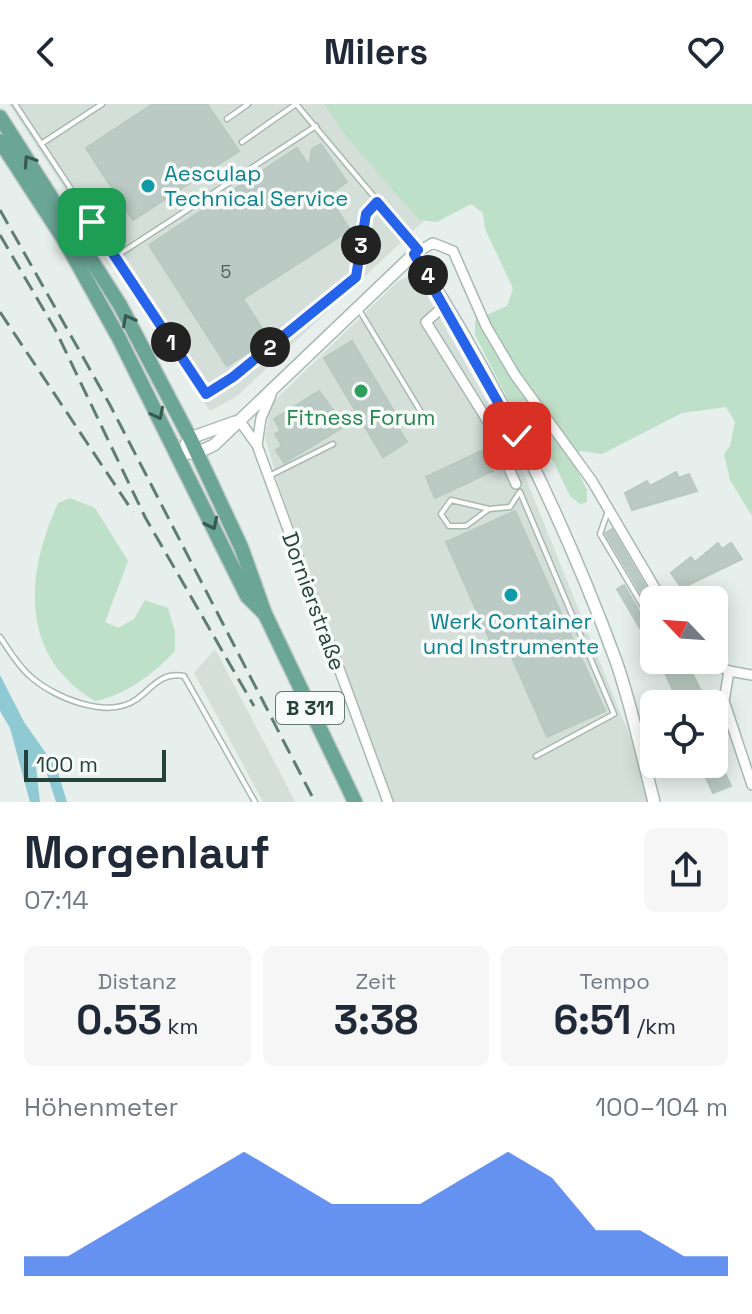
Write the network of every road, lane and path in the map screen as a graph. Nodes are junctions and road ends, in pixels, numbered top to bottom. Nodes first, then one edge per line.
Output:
1 (15, 104) edge
2 (102, 104) edge
3 (248, 104) edge
4 (296, 104) edge
5 (0, 117) edge
6 (227, 119) dead end
7 (316, 126) junction
8 (0, 141) edge
9 (242, 142) dead end
10 (41, 144) junction
11 (377, 202) junction
12 (416, 252) junction
13 (115, 257) junction
14 (445, 305) junction
15 (357, 306) junction
16 (275, 387) junction
17 (424, 417) dead end
18 (239, 420) junction
19 (190, 438) junction
20 (333, 444) dead end
21 (257, 445) junction
22 (179, 453) junction
23 (197, 453) junction
24 (268, 476) junction
25 (518, 488) junction
26 (489, 509) junction
27 (608, 509) junction
28 (654, 586) edge
29 (640, 601) edge
30 (265, 614) junction
31 (0, 637) edge
32 (729, 671) joint
33 (752, 675) edge
34 (536, 756) dead end
35 (752, 785) edge
36 (255, 802) edge
37 (355, 802) edge
38 (388, 802) edge
39 (654, 802) edge

1 - 10 lane
2 - 10 lane
3 - 6 lane
4 - 7 lane
4 - 9 lane
19 -> 5 main road, B 311
7 - 11 lane
7 - 13 lane
8 -> 22 main road, B 311
10 - 13 lane
11 - 12 lane
11 - 13 lane
12 - 14 street
12 - 15 street
12 - 27 street
14 - 25 street
14 - 39 street
15 - 16 street
15 - 17 lane
16 - 18 street
16 - 21 street
18 - 19 street
18 - 21 street, Dornierstraße
18 - 23 street
19 - 22 street
19 - 23 main road, B 311
20 - 24 lane
21 - 24 street, Dornierstraße
22 - 23 street
22 -> 30 main road, B 311
23 - 30 main road, B 311
24 - 38 street, Dornierstraße
25 - 26 lane
25 - 34 lane
26 - 26 lane
27 - 28 street
27 - 29 lane
30 - 37 main road, B 311
31 - 36 lane
32 - 33 street
32 - 35 street

